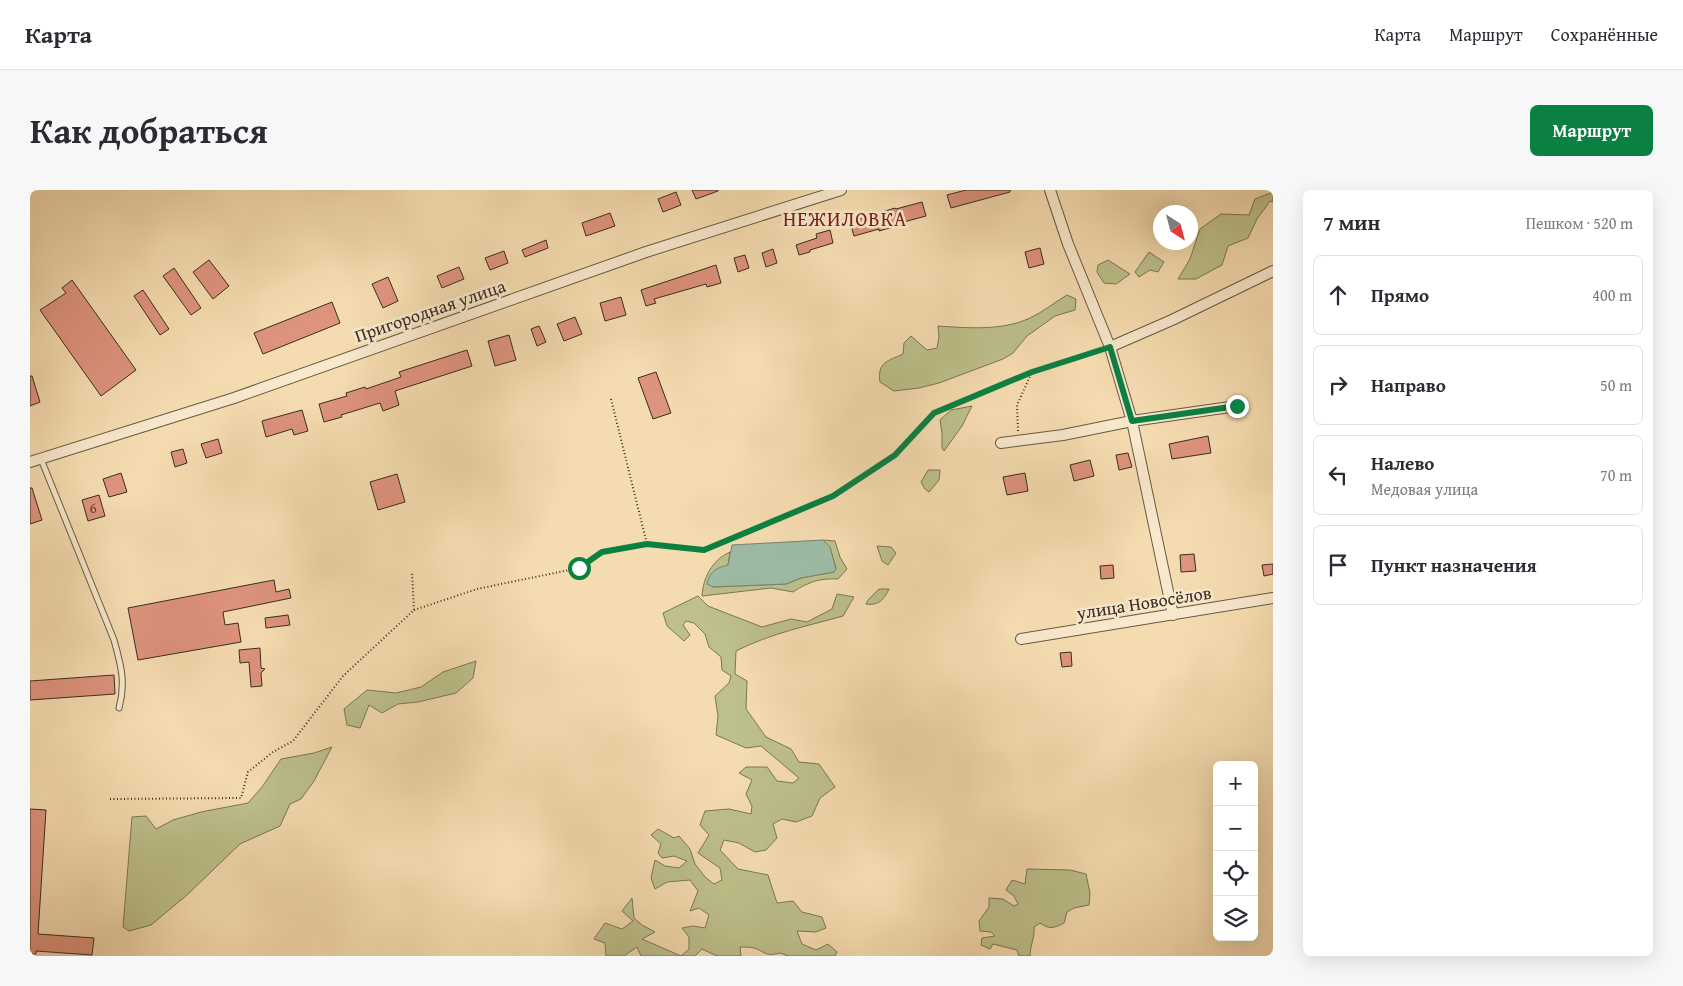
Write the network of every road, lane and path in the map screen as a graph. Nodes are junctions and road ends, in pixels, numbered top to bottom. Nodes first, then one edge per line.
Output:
1 (841, 190) edge
2 (1050, 190) edge
3 (1273, 271) edge
4 (1110, 347) junction
5 (1032, 372) junction
6 (611, 399) dead end
7 (1237, 406) dead end
8 (1132, 421) junction
9 (1019, 441) junction
10 (1001, 443) dead end
11 (41, 459) junction
12 (30, 462) edge
13 (647, 544) junction
14 (412, 572) dead end
15 (1273, 598) edge
16 (414, 610) junction
17 (1173, 615) junction
18 (1021, 639) dead end
19 (119, 708) dead end
20 (110, 799) dead end

1 - 11 street, Пригородная улица
2 - 4 street
3 - 4 street
4 - 5 path
4 - 8 street
5 - 9 path
5 - 13 path
6 - 13 path
7 - 8 street
8 - 9 street
8 - 17 street
9 - 10 street
11 - 12 street, Пригородная улица
11 - 19 lane
13 - 16 path
14 - 16 path
15 - 17 street, улица Новосёлов
16 - 20 path
17 - 18 street, улица Новосёлов

